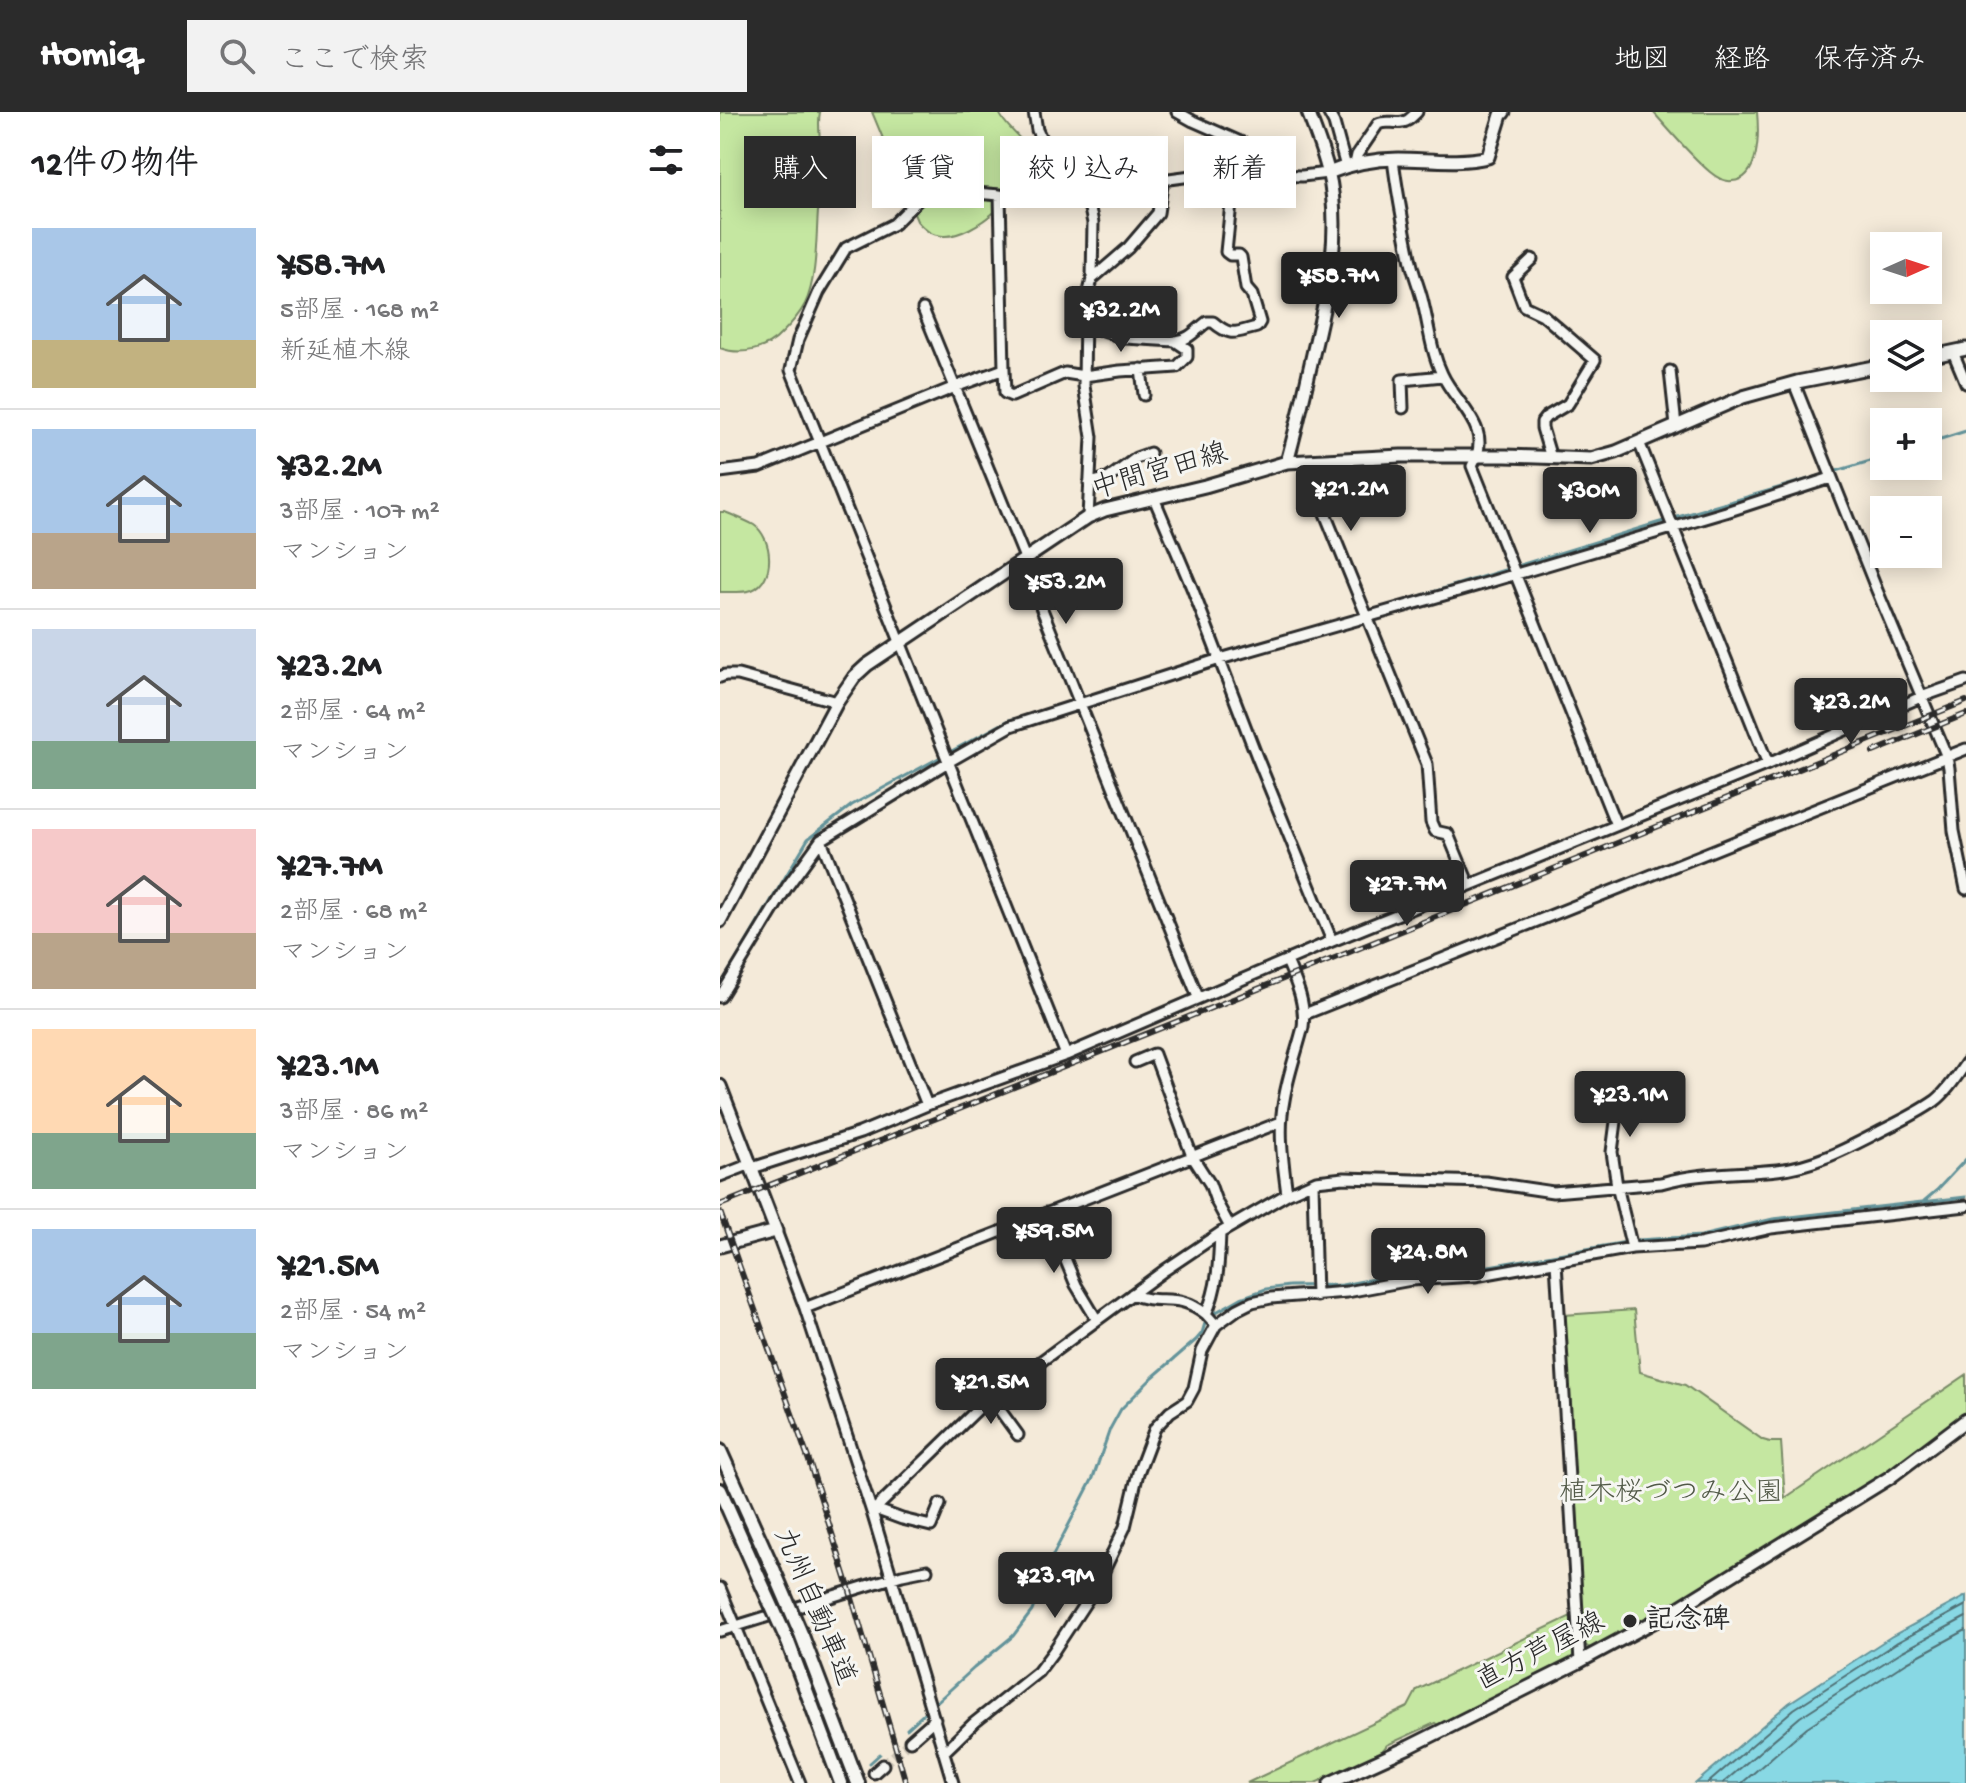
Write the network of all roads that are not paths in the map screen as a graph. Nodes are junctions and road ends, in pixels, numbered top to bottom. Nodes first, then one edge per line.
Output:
1 (1034, 112) edge
2 (1177, 112) edge
3 (1308, 112) edge
4 (1328, 112) edge
5 (1370, 112) edge
6 (1417, 112) edge
7 (1504, 112) edge
8 (1378, 124) junction
9 (1040, 136) edge
10 (1227, 136) edge
11 (1393, 159) junction
12 (1350, 165) junction
13 (1328, 173) junction
14 (1296, 176) edge
15 (1000, 195) edge
16 (1000, 208) edge
17 (1089, 208) edge
18 (1159, 208) edge
19 (1231, 208) edge
20 (1532, 259) dead end
21 (1092, 279) junction
22 (923, 309) dead end
23 (1126, 316) dead end
24 (1085, 325) junction
25 (1125, 338) junction
26 (1175, 341) junction
27 (1966, 349) edge
28 (1953, 352) junction
29 (1942, 354) edge
30 (1870, 368) edge
31 (1004, 369) junction
32 (1141, 369) junction
33 (1670, 371) dead end
34 (1084, 376) junction
35 (1443, 376) junction
36 (1794, 383) junction
37 (1966, 383) edge
38 (955, 387) junction
39 (1144, 395) dead end
40 (1403, 408) dead end
41 (1676, 426) junction
42 (1639, 442) junction
43 (820, 443) junction
44 (1150, 453) dead end
45 (1478, 456) junction
46 (1551, 458) junction
47 (1287, 462) junction
48 (1304, 462) junction
49 (720, 472) edge
50 (1831, 478) junction
51 (1089, 483) junction
52 (1154, 498) junction
53 (1088, 517) junction
54 (1673, 526) junction
55 (1025, 558) junction
56 (1516, 574) junction
57 (1366, 618) junction
58 (899, 642) junction
59 (1220, 659) junction
60 (720, 677) edge
61 (1966, 681) edge
62 (1921, 697) junction
63 (837, 702) junction
64 (1081, 703) junction
65 (1966, 749) edge
66 (1947, 757) junction
67 (948, 762) junction
68 (1768, 764) junction
69 (1616, 825) junction
70 (821, 840) junction
71 (1469, 885) junction
72 (1966, 889) edge
73 (720, 921) edge
74 (1332, 941) junction
75 (1287, 961) junction
76 (720, 997) edge
77 (1198, 997) junction
78 (1305, 1014) junction
79 (1066, 1055) junction
80 (1135, 1062) dead end
81 (1966, 1063) edge
82 (720, 1086) edge
83 (1614, 1097) dead end
84 (927, 1105) junction
85 (1281, 1122) junction
86 (1192, 1156) junction
87 (751, 1166) junction
88 (720, 1176) edge
89 (1313, 1183) junction
90 (1617, 1186) junction
91 (1287, 1194) junction
92 (1966, 1206) edge
93 (1046, 1213) junction
94 (1230, 1227) junction
95 (776, 1231) junction
96 (1220, 1233) junction
97 (720, 1246) edge
98 (1632, 1248) junction
99 (1556, 1262) junction
100 (1132, 1294) junction
101 (1316, 1296) junction
102 (805, 1308) junction
103 (1206, 1314) junction
104 (1097, 1320) junction
105 (1216, 1325) junction
106 (991, 1398) junction
107 (1966, 1420) edge
108 (1018, 1435) dead end
109 (720, 1451) edge
110 (720, 1490) edge
111 (940, 1504) dead end
112 (874, 1510) junction
113 (927, 1570) dead end
114 (892, 1578) junction
115 (720, 1588) edge
116 (736, 1626) junction
117 (720, 1631) edge
118 (1580, 1662) junction
119 (934, 1717) junction
120 (910, 1741) tunnel mouth
121 (945, 1751) junction
122 (883, 1765) tunnel mouth
123 (874, 1773) dead end
124 (800, 1783) edge
125 (841, 1783) edge
126 (858, 1783) edge
127 (953, 1783) edge
128 (1330, 1783) edge

1 - 9 street
2 - 10 street
3 - 13 main road
4 - 12 street
5 - 8 street
6 - 8 street
7 - 11 main road
8 - 12 street
11 - 12 main road
11 - 35 street
12 - 13 main road
13 - 14 street
13 - 47 main road
15 - 43 street
16 - 31 street
17 - 21 street
18 - 21 street
19 - 26 street
20 - 46 street
21 - 24 street
22 - 38 street
23 - 25 street
24 - 25 street
24 - 34 street
25 - 26 street
26 - 32 street
27 - 28 main road
28 - 29 main road
28 - 37 street
30 - 36 main road, 中間宮田線
31 - 34 street
31 - 38 street
32 - 34 street
32 - 39 street
33 - 41 street
34 - 51 street
35 - 40 street
35 - 45 street
36 - 41 main road, 中間宮田線
36 - 50 street
38 - 43 street
38 - 55 street
41 - 42 main road, 中間宮田線
42 - 46 main road, 中間宮田線
42 - 54 street
43 - 49 street
43 - 58 street
44 - 51 street
45 - 46 main road, 中間宮田線
45 - 48 main road, 中間宮田線
45 - 56 street
47 - 48 main road, 中間宮田線
47 - 52 main road, 中間宮田線
48 - 57 street
50 - 54 street
50 - 62 street
51 - 53 street
52 - 53 main road, 中間宮田線
52 - 59 street
53 - 55 main road, 中間宮田線
54 - 56 street
54 - 68 street
55 - 58 main road, 中間宮田線
55 - 64 street
56 - 57 street
56 - 69 street
57 - 59 street
57 - 71 street
58 - 63 main road, 中間宮田線
58 - 67 street
59 - 64 street
59 - 74 street
60 - 63 street
61 - 62 street
62 - 66 street
62 - 68 street
63 - 73 main road, 中間宮田線
64 - 67 street
64 - 77 street
65 - 66 street
66 - 72 street
66 - 78 street
67 - 70 street
67 - 79 street
68 - 69 street
69 - 71 street
70 - 76 street
70 - 84 street
71 - 74 street
74 - 75 street
75 - 77 street
75 - 78 street
77 - 79 street
78 - 85 street
79 - 84 street
80 - 86 street
81 - 90 street
82 - 87 main road
83 - 90 street
84 - 87 street
85 - 86 street
85 - 91 street
86 - 93 street
86 - 94 street
87 - 88 street
87 - 95 main road
89 - 90 street
89 - 91 street
89 - 101 street
90 - 98 street
91 - 94 street
92 - 98 street
93 - 102 street
93 - 104 street
94 - 96 street
95 - 97 main road
95 - 102 street
96 - 100 street
96 - 103 street
98 - 99 street
99 - 101 street
99 - 118 street
100 - 103 street
100 - 104 street
101 - 105 street
102 - 112 street
103 - 105 street
104 - 106 street
105 - 121 street
106 - 108 street
106 - 112 street
107 - 118 main road, 直方芦屋線
109 - 126 highway, 九州自動車道, bridge
110 - 125 highway, 九州自動車道, bridge
111 - 112 street
112 - 114 street
113 - 114 street
114 - 116 street
114 - 119 street
115 - 116 street
116 - 117 street
116 - 124 street
118 - 128 main road, 直方芦屋線
119 - 120 street
119 - 121 street
121 - 127 street
122 - 123 street

